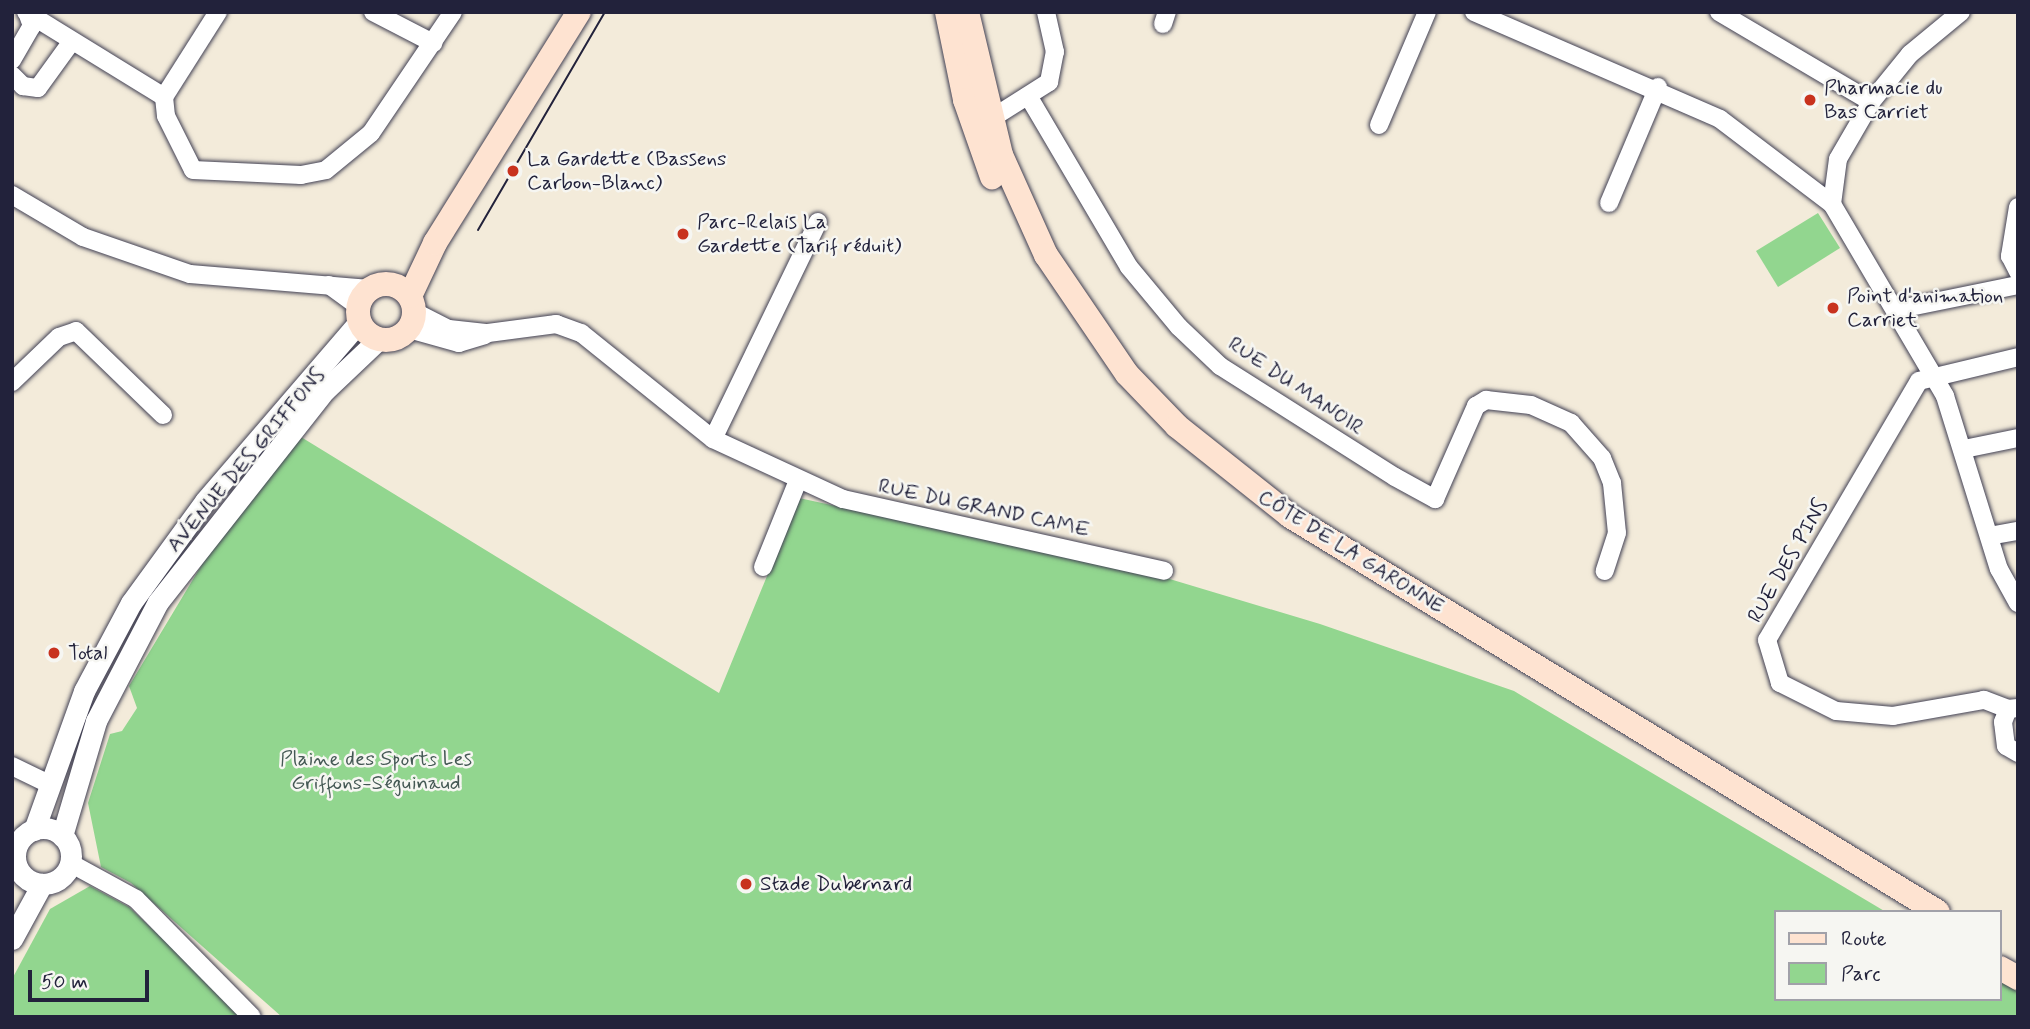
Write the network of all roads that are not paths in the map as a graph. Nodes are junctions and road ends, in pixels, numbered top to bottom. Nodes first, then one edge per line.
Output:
1 (26, 12) edge
2 (218, 12) edge
3 (373, 12) edge
4 (453, 12) edge
5 (568, 12) edge
6 (579, 12) edge
7 (947, 12) edge
8 (967, 12) edge
9 (1046, 12) edge
10 (1427, 12) edge
11 (1474, 12) edge
12 (1720, 12) edge
13 (1961, 12) edge
14 (1509, 18) edge
15 (72, 41) junction
16 (433, 43) junction
17 (12, 60) edge
18 (12, 75) edge
19 (535, 78) junction
20 (1658, 87) junction
21 (973, 92) junction
22 (164, 97) junction
23 (1023, 100) junction
24 (1871, 102) junction
25 (989, 117) junction
26 (1379, 125) dead end
27 (12, 195) edge
28 (1609, 203) dead end
29 (1832, 204) junction
30 (2018, 207) edge
31 (818, 222) dead end
32 (435, 243) junction
33 (2018, 272) edge
34 (2018, 285) edge
35 (369, 300) junction
36 (1895, 310) junction
37 (411, 312) junction
38 (379, 339) junction
39 (2018, 357) edge
40 (1931, 374) junction
41 (12, 382) edge
42 (163, 415) dead end
43 (2018, 438) edge
44 (713, 439) junction
45 (1964, 449) junction
46 (797, 483) junction
47 (2018, 531) edge
48 (1989, 536) junction
49 (763, 567) dead end
50 (1164, 570) dead end
51 (1605, 571) dead end
52 (2018, 604) edge
53 (2013, 709) edge
54 (2018, 753) edge
55 (12, 766) edge
56 (49, 784) junction
57 (34, 830) junction
58 (62, 836) junction
59 (70, 863) junction
60 (15, 877) edge
61 (43, 884) junction
62 (1906, 910) edge
63 (1935, 910) edge
64 (12, 939) edge
65 (2002, 950) edge
66 (2018, 960) edge
67 (2002, 969) edge
68 (2018, 978) edge
69 (252, 1017) edge

1 - 15 street
1 - 17 street
2 - 22 street
3 - 16 street
4 - 16 street
5 - 19 main road
6 - 19 main road
7 - 21 main road, CÔTE DE LA GARONNE
8 - 21 main road, CÔTE DE LA GARONNE
9 - 23 street
10 - 26 street
11 - 14 street
12 - 24 street
13 - 24 street
14 - 20 street
15 - 18 street
15 - 22 street
16 - 22 street
19 - 32 main road, AVENUE DES GRIFFONS
20 - 28 street
20 - 29 street
21 - 23 street
21 - 25 main road, CÔTE DE LA GARONNE
21 - 62 main road, CÔTE DE LA GARONNE
23 - 25 street
23 - 51 street, RUE DU MANOIR
24 - 29 street
25 - 63 main road, CÔTE DE LA GARONNE
27 - 35 street
29 - 36 street
30 - 33 street
31 - 44 street
32 - 35 main road, AVENUE DES GRIFFONS
32 - 37 main road, AVENUE DES GRIFFONS
34 - 36 street
35 - 37 main road
35 - 38 main road
35 - 56 street, AVENUE DES GRIFFONS
36 - 40 street
37 - 38 main road
37 - 44 street, RUE DU GRAND CAME
38 - 58 street, AVENUE DES GRIFFONS
39 - 40 street
40 - 45 street
40 - 53 street, RUE DES PINS
41 - 42 street
43 - 45 street
44 - 46 street, RUE DU GRAND CAME
45 - 48 street
46 - 49 street
46 - 50 street, RUE DU GRAND CAME
47 - 48 street
48 - 52 street
53 - 54 street
55 - 56 street
56 - 57 street, AVENUE DES GRIFFONS
57 - 58 street
57 - 60 street
58 - 59 street
59 - 61 street
59 - 69 street
60 - 61 street
61 - 64 street
65 - 66 main road
67 - 68 main road

